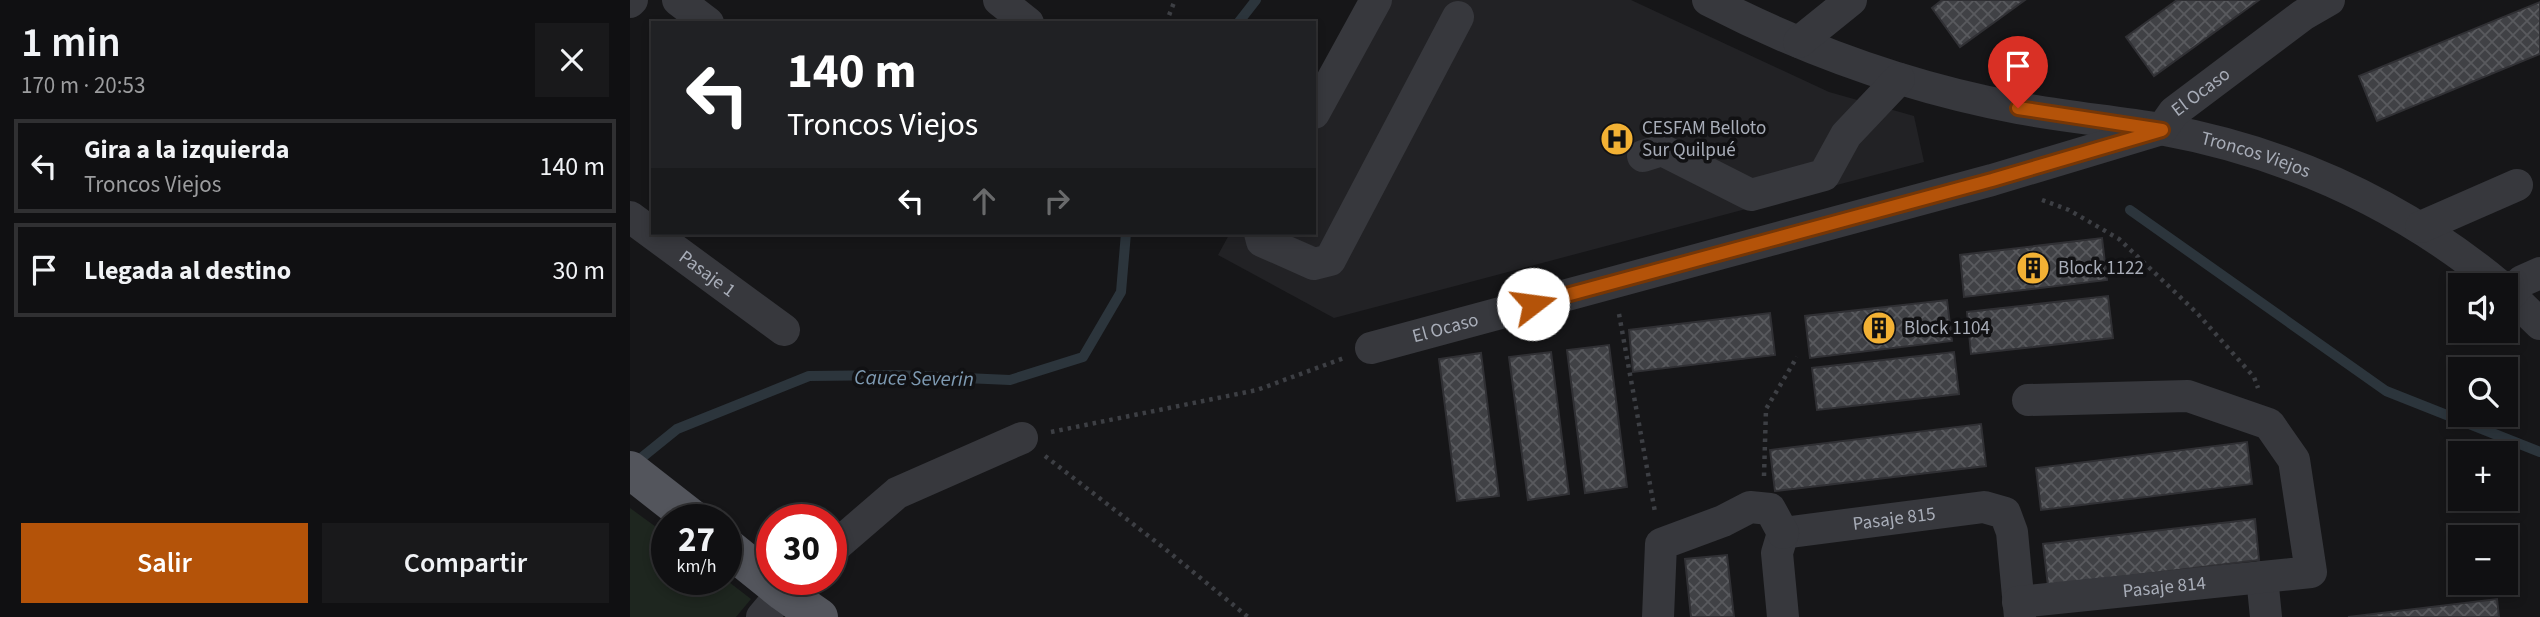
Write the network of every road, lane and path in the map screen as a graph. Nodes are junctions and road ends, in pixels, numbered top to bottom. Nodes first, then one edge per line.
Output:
1 (678, 0) edge
2 (999, 0) edge
3 (1175, 0) edge
4 (1376, 0) edge
5 (1763, 0) edge
6 (1852, 0) edge
7 (2329, 0) edge
8 (1717, 4) edge
9 (1458, 17) dead end
10 (705, 21) edge
11 (1025, 21) edge
12 (1167, 21) edge
13 (1799, 42) junction
14 (1899, 79) junction
15 (1316, 109) edge
16 (2162, 130) junction
17 (1643, 156) dead end
18 (1992, 180) junction
19 (2517, 185) dead end
20 (630, 216) edge
21 (2421, 227) junction
22 (651, 232) edge
23 (656, 235) edge
24 (1260, 235) edge
25 (2484, 273) edge
26 (2540, 273) edge
27 (1614, 282) junction
28 (2518, 283) edge
29 (2518, 303) edge
30 (2540, 324) edge
31 (784, 330) dead end
32 (1371, 348) joint
33 (1797, 357) dead end
34 (2028, 400) dead end
35 (2269, 424) junction
36 (1022, 438) junction
37 (640, 477) edge
38 (674, 504) edge
39 (1763, 508) junction
40 (1783, 533) junction
41 (847, 536) edge
42 (1661, 544) junction
43 (742, 561) edge
44 (2262, 577) junction
45 (781, 596) edge
46 (2019, 610) edge
47 (819, 617) edge
48 (1248, 617) edge
49 (1658, 617) edge
50 (1783, 617) edge
51 (2266, 617) edge

1 - 10 street
2 - 11 street
3 - 12 path
4 - 15 street
5 - 8 street
6 - 13 street
7 - 16 street, El Ocaso
8 - 13 street, Troncos Viejos
9 - 24 street
13 - 14 street, Troncos Viejos
14 - 16 street, Troncos Viejos
14 - 17 street
16 - 18 street, El Ocaso
16 - 21 street, Troncos Viejos
18 - 27 street, El Ocaso
18 - 35 path
19 - 21 street
20 - 22 street, Pasaje 1
21 - 25 street, Troncos Viejos
23 - 31 street, Pasaje 1
26 - 28 street
27 - 32 street, El Ocaso
27 - 42 path
29 - 30 street, Troncos Viejos
32 - 36 path
33 - 39 path
34 - 35 street
35 - 44 street, Pasaje 814
36 - 41 street
36 - 48 path
37 - 38 main road
39 - 40 street
39 - 42 street
40 - 46 street, Pasaje 815
40 - 50 street
42 - 49 street
43 - 45 main road
44 - 46 street, Pasaje 814
44 - 51 street
45 - 47 main road

